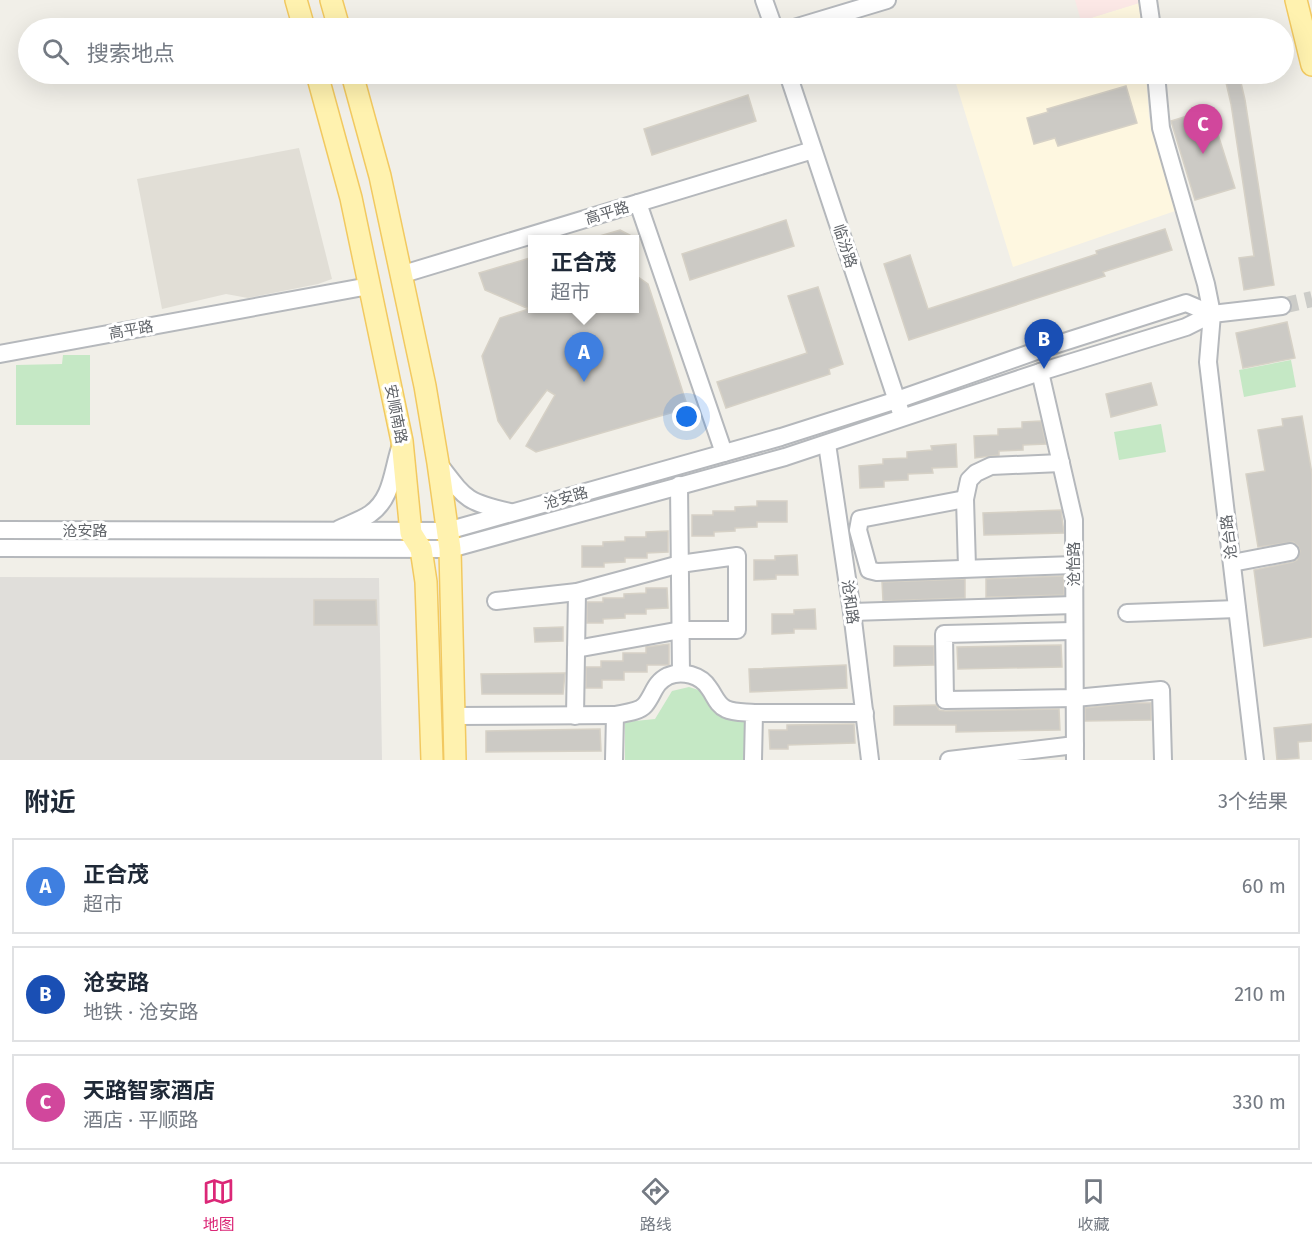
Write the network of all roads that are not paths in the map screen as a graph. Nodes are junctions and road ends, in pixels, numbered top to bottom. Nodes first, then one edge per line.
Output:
1 (296, 0) edge
2 (331, 0) edge
3 (764, 0) edge
4 (887, 0) edge
5 (1148, 0) edge
6 (1296, 0) edge
7 (301, 18) edge
8 (336, 18) edge
9 (770, 18) edge
10 (827, 18) edge
11 (1151, 18) edge
12 (1312, 66) edge
13 (319, 84) edge
14 (355, 84) edge
15 (791, 84) edge
16 (1157, 84) edge
17 (813, 150) junction
18 (638, 203) junction
19 (532, 235) edge
20 (528, 236) edge
21 (400, 275) junction
22 (369, 286) junction
23 (1282, 306) tunnel mouth
24 (1212, 314) junction
25 (0, 354) edge
26 (1040, 372) junction
27 (897, 400) junction
28 (903, 419) junction
29 (402, 441) junction
30 (827, 444) junction
31 (724, 453) junction
32 (438, 463) junction
33 (1061, 463) junction
34 (679, 486) junction
35 (965, 499) junction
36 (514, 513) junction
37 (0, 530) edge
38 (334, 532) junction
39 (449, 540) junction
40 (416, 541) junction
41 (0, 548) edge
42 (1290, 552) dead end
43 (1232, 563) junction
44 (680, 564) junction
45 (1074, 565) junction
46 (967, 567) junction
47 (577, 592) junction
48 (496, 601) dead end
49 (1074, 605) junction
50 (1237, 609) junction
51 (852, 612) junction
52 (1127, 613) dead end
53 (681, 630) junction
54 (1074, 631) junction
55 (576, 649) junction
56 (681, 674) junction
57 (1075, 698) junction
58 (754, 713) junction
59 (865, 713) junction
60 (454, 716) junction
61 (575, 716) junction
62 (615, 716) junction
63 (1075, 752) edge
64 (432, 760) edge
65 (455, 760) edge
66 (614, 760) edge
67 (753, 760) edge
68 (870, 760) edge
69 (949, 760) edge
70 (1163, 760) edge
71 (1255, 760) edge

1 - 7 main road
2 - 8 main road
3 - 9 street
4 - 10 street
5 - 11 street
6 - 12 main road
13 - 22 main road, 安顺南路
14 - 21 main road
15 - 17 street, 临汾路
16 - 24 street, 沧台路
17 - 18 street, 高平路
17 - 27 street, 临汾路
18 - 19 street, 高平路
18 - 31 street
20 - 21 street, 高平路
21 - 32 main road
22 - 25 street, 高平路
22 - 29 main road, 安顺南路
23 - 24 street, 沧安路
24 - 26 street, 沧安路
24 - 27 street, 沧安路
24 - 43 street, 沧台路
26 - 28 street, 沧安路
26 - 33 street, 沧怡路
27 - 28 street, 临汾路
27 - 31 street, 沧安路
28 - 30 street, 沧安路
29 - 38 street
29 - 40 main road, 安顺南路
30 - 34 street, 沧安路
30 - 51 street, 沧和路
31 - 36 street, 沧安路
32 - 36 street
32 - 39 main road
33 - 35 street
33 - 45 street, 沧怡路
34 - 39 street, 沧安路
34 - 44 street
35 - 46 street
35 - 46 street
36 - 39 street, 沧安路
37 - 38 street, 沧安路
38 - 40 street, 沧安路
39 - 40 street, 沧安路
39 - 60 main road
40 - 41 street
40 - 64 main road, 安顺南路
42 - 43 street
43 - 50 street, 沧台路
44 - 47 street
44 - 53 street
44 - 53 street
45 - 46 street
45 - 49 street, 沧怡路
47 - 48 street
47 - 55 street
49 - 51 street
49 - 54 street, 沧怡路
50 - 52 street
50 - 71 street, 沧台路
51 - 59 street, 沧和路
53 - 55 street
53 - 56 street
54 - 57 street, 沧怡路
54 - 57 street
55 - 61 street
56 - 58 street
56 - 62 street
57 - 63 street, 沧怡路
57 - 70 street
58 - 59 street
58 - 67 street
59 - 68 street, 沧和路
60 - 61 street
60 - 65 main road
61 - 62 street
62 - 66 street
63 - 69 street

